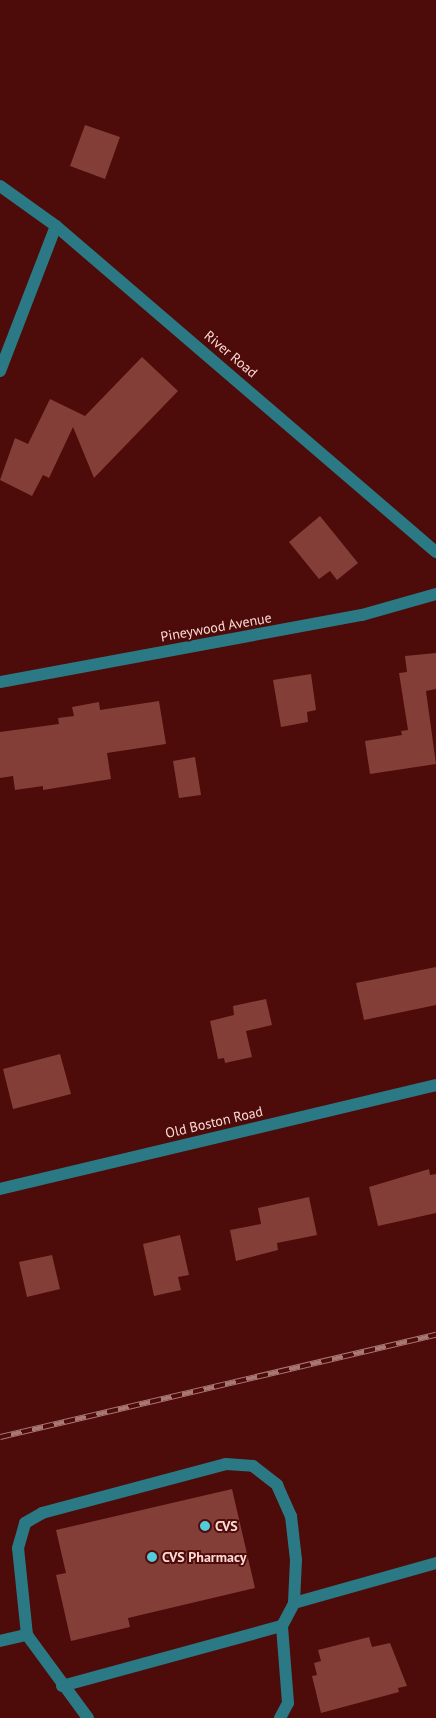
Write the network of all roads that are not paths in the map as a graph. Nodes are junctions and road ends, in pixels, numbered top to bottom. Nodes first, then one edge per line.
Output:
1 (0, 186) edge
2 (56, 226) junction
3 (0, 371) edge
4 (436, 552) edge
5 (436, 594) edge
6 (0, 682) edge
7 (436, 1085) edge
8 (0, 1189) edge
9 (436, 1564) edge
10 (294, 1603) junction
11 (282, 1626) junction
12 (27, 1635) junction
13 (0, 1641) edge
14 (62, 1686) junction
15 (88, 1718) edge
16 (280, 1718) edge

1 - 2 street, River Road
2 - 3 street
2 - 4 street, River Road
5 - 6 street, Pineywood Avenue
7 - 8 street, Old Boston Road
9 - 10 street
10 - 11 street
10 - 12 street
11 - 14 street
11 - 16 street
12 - 13 street
12 - 14 street
14 - 15 street

